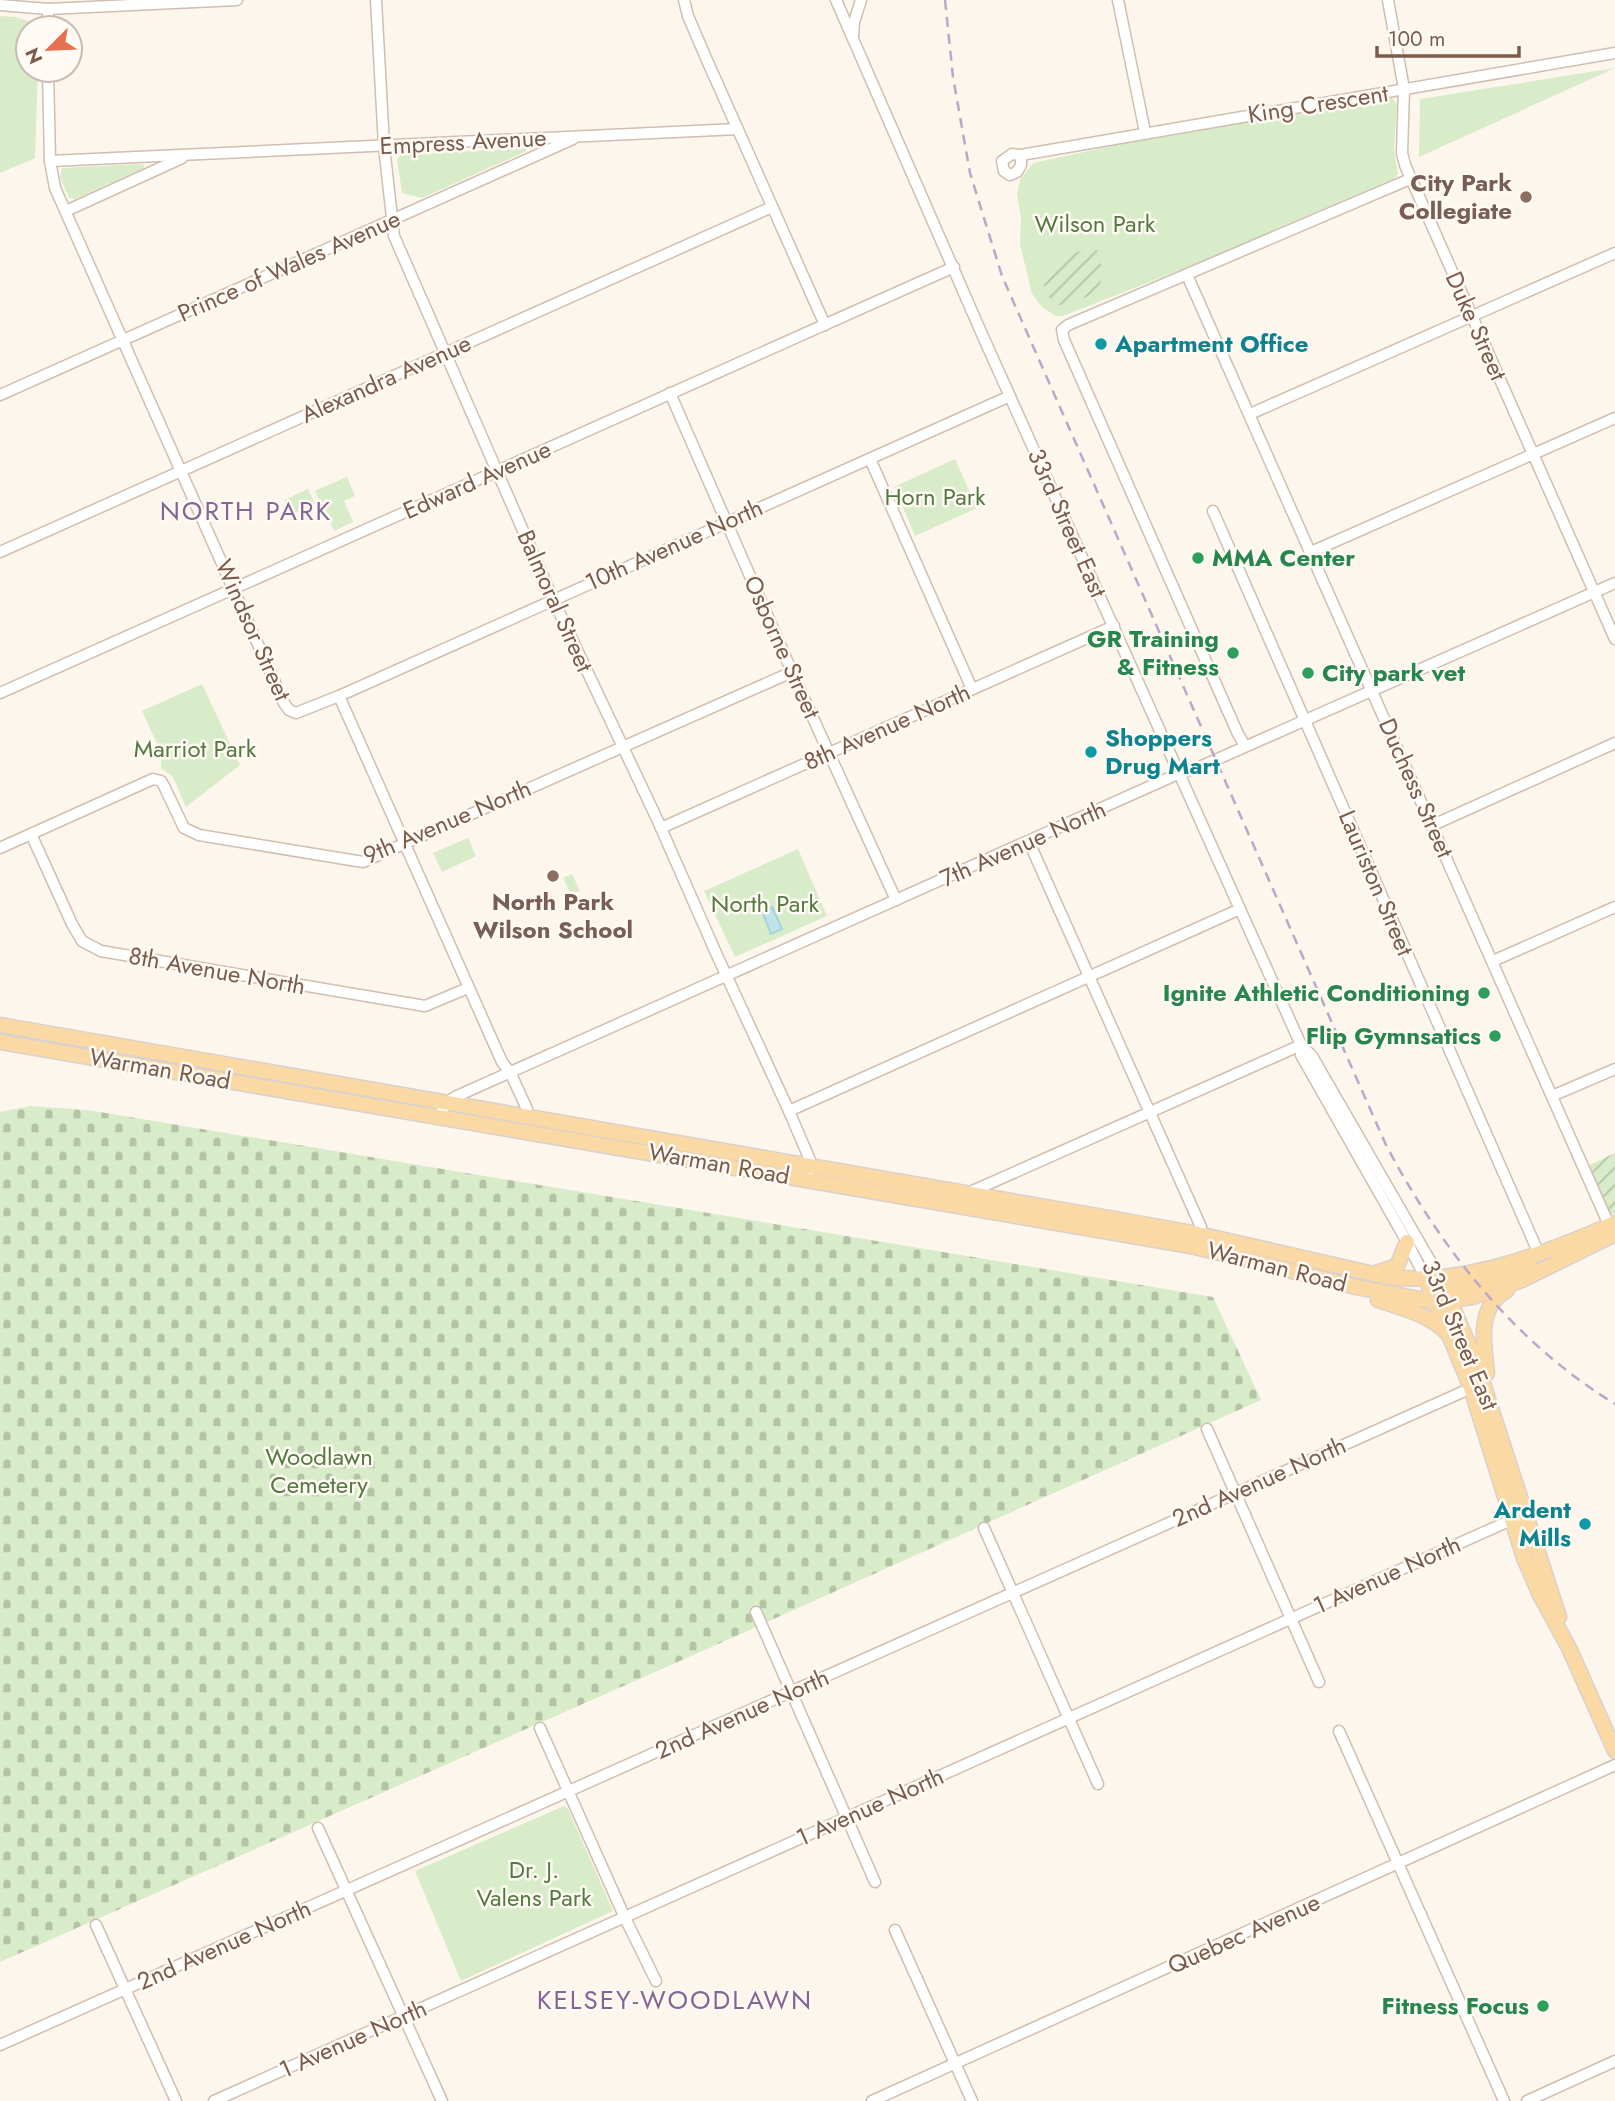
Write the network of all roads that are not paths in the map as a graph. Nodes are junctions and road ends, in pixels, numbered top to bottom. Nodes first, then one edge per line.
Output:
1 (237, 0) edge
2 (376, 0) edge
3 (684, 0) edge
4 (836, 0) edge
5 (861, 0) edge
6 (1118, 0) edge
7 (1388, 0) edge
8 (0, 5) edge
9 (48, 9) junction
10 (48, 14) edge
11 (853, 40) junction
12 (1615, 53) edge
13 (48, 84) edge
14 (1404, 89) junction
15 (738, 129) junction
16 (1145, 132) junction
17 (579, 136) junction
18 (384, 146) junction
19 (1021, 155) dead end
20 (188, 156) junction
21 (50, 161) junction
22 (1410, 179) junction
23 (772, 207) junction
24 (66, 211) junction
25 (392, 220) junction
26 (1615, 253) edge
27 (954, 267) junction
28 (1187, 275) junction
29 (1472, 315) junction
30 (825, 325) junction
31 (124, 340) junction
32 (445, 353) junction
33 (670, 393) junction
34 (0, 395) edge
35 (1010, 396) junction
36 (1250, 414) junction
37 (1615, 418) edge
38 (1533, 453) junction
39 (870, 459) junction
40 (181, 470) junction
41 (498, 471) junction
42 (1213, 511) dead end
43 (727, 523) junction
44 (0, 551) edge
45 (1311, 552) junction
46 (1615, 583) edge
47 (234, 588) junction
48 (1594, 592) junction
49 (553, 599) junction
50 (1114, 626) junction
51 (1615, 639) edge
52 (792, 672) junction
53 (972, 689) junction
54 (1373, 690) junction
55 (0, 693) edge
56 (339, 696) junction
57 (1305, 719) junction
58 (1615, 743) edge
59 (623, 746) junction
60 (1245, 746) junction
61 (829, 753) junction
62 (1180, 773) junction
63 (1433, 825) junction
64 (661, 828) junction
65 (31, 834) junction
66 (1029, 842) junction
67 (405, 844) junction
68 (0, 848) edge
69 (896, 900) junction
70 (1615, 907) edge
71 (1240, 909) junction
72 (1493, 961) junction
73 (727, 976) junction
74 (1089, 979) junction
75 (468, 988) junction
76 (0, 1025) edge
77 (0, 1042) edge
78 (1301, 1045) junction
79 (1615, 1069) edge
80 (510, 1072) junction
81 (1552, 1096) junction
82 (447, 1102) junction
83 (789, 1111) junction
84 (1150, 1114) junction
85 (439, 1116) junction
86 (524, 1116) junction
87 (810, 1174) junction
88 (966, 1194) junction
89 (1613, 1227) edge
90 (1198, 1234) junction
91 (1407, 1242) junction
92 (1539, 1254) junction
93 (1542, 1272) junction
94 (1368, 1274) junction
95 (1341, 1283) junction
96 (1440, 1290) junction
97 (1451, 1337) junction
98 (1477, 1385) junction
99 (1490, 1402) junction
100 (1207, 1429) dead end
101 (1236, 1492) junction
102 (1527, 1513) junction
103 (1512, 1520) junction
104 (984, 1528) dead end
105 (1013, 1592) junction
106 (756, 1612) dead end
107 (1290, 1618) junction
108 (1569, 1648) junction
109 (1319, 1682) dead end
110 (791, 1692) junction
111 (1070, 1719) junction
112 (540, 1728) dead end
113 (1339, 1731) dead end
114 (1615, 1751) edge
115 (1615, 1765) edge
116 (1098, 1784) dead end
117 (568, 1792) junction
118 (846, 1817) junction
119 (318, 1828) dead end
120 (1399, 1864) junction
121 (875, 1882) dead end
122 (346, 1890) junction
123 (625, 1918) junction
124 (96, 1925) dead end
125 (895, 1930) dead end
126 (656, 1982) dead end
127 (126, 1989) junction
128 (403, 2017) junction
129 (0, 2045) edge
130 (1615, 2061) edge
131 (956, 2064) junction
132 (176, 2101) edge
133 (214, 2101) edge
134 (442, 2101) edge
135 (872, 2101) edge
136 (972, 2101) edge
137 (1504, 2101) edge
138 (1527, 2101) edge

1 - 9 street
2 - 18 street, Balmoral Street
3 - 15 street
4 - 11 street, 33rd Street East
5 - 11 street
6 - 16 street
7 - 14 street, Duke Street
8 - 9 street
9 - 10 street
11 - 27 street, 33rd Street East
12 - 14 street, King Crescent
13 - 21 street, Windsor Street
14 - 16 street, King Crescent
14 - 22 street, Duke Street
15 - 17 street, Empress Avenue
15 - 23 street
16 - 19 street, King Crescent
17 - 18 street, Empress Avenue
17 - 25 street, Prince of Wales Avenue
18 - 20 street, Empress Avenue
18 - 25 street, Balmoral Street
20 - 21 street, Empress Avenue
20 - 24 street, Empress Avenue
21 - 24 street, Windsor Street
22 - 28 street
22 - 29 street, Duke Street
23 - 30 street
23 - 32 street, Alexandra Avenue
24 - 31 street, Windsor Street
25 - 31 street, Prince of Wales Avenue
25 - 32 street, Balmoral Street
26 - 29 street
27 - 30 street, Edward Avenue
27 - 35 street, 33rd Street East
28 - 36 street, Duchess Street
28 - 60 street
29 - 36 street
29 - 38 street, Duke Street
30 - 33 street, Edward Avenue
31 - 34 street, Prince of Wales Avenue
31 - 40 street, Windsor Street
32 - 40 street, Alexandra Avenue
32 - 41 street, Balmoral Street
33 - 41 street, Edward Avenue
33 - 43 street, Osborne Street
35 - 39 street, 10th Avenue North
35 - 50 street, 33rd Street East
36 - 45 street, Duchess Street
37 - 38 street
38 - 45 street
38 - 48 street, Duke Street
39 - 43 street, 10th Avenue North
39 - 53 street
40 - 44 street, Alexandra Avenue
40 - 47 street, Windsor Street
41 - 47 street, Edward Avenue
41 - 49 street, Balmoral Street
42 - 57 street, Lauriston Street
43 - 49 street, 10th Avenue North
43 - 52 street, Osborne Street
45 - 54 street, Duchess Street
46 - 48 street, 7th Avenue North
47 - 55 street, Edward Avenue
47 - 56 street, Windsor Street
48 - 51 street, Duke Street
48 - 54 street, 7th Avenue North
49 - 56 street, 10th Avenue North
49 - 59 street, Balmoral Street
50 - 53 street, 8th Avenue North
50 - 62 street, 33rd Street East
52 - 59 street, 9th Avenue North
52 - 61 street, Osborne Street
53 - 61 street, 8th Avenue North
54 - 57 street, 7th Avenue North
54 - 63 street, Duchess Street
56 - 67 street
57 - 60 street, 7th Avenue North
57 - 92 street, Lauriston Street
58 - 63 street
59 - 64 street, Balmoral Street
59 - 67 street, 9th Avenue North
60 - 62 street, 7th Avenue North
61 - 64 street, 8th Avenue North
61 - 69 street, Osborne Street
62 - 66 street, 7th Avenue North
62 - 71 street, 33rd Street East
63 - 72 street, Duchess Street
64 - 73 street, Balmoral Street
65 - 67 street, 9th Avenue North
65 - 68 street, 9th Avenue North
65 - 75 street, 8th Avenue North
66 - 69 street, 7th Avenue North
66 - 74 street
67 - 75 street
69 - 73 street, 7th Avenue North
70 - 72 street
71 - 74 street
71 - 78 street, 33rd Street East
72 - 81 street, Duchess Street
73 - 80 street, 7th Avenue North
73 - 83 street, Balmoral Street
74 - 83 street
74 - 84 street
75 - 80 street
76 - 82 main road, Warman Road
77 - 85 main road, Warman Road
78 - 84 street
78 - 91 street, 33rd Street East
78 - 96 street, 33rd Street East
79 - 81 street
80 - 82 street, 7th Avenue North
80 - 86 street
81 - 89 street, Duchess Street
82 - 85 street
82 - 86 main road, Warman Road
83 - 87 street, Balmoral Street
84 - 88 street
84 - 90 street
85 - 87 main road, Warman Road
86 - 87 main road, Warman Road
87 - 88 main road, Warman Road
87 - 95 main road, Warman Road
88 - 90 main road, Warman Road
89 - 92 main road
89 - 93 main road
90 - 94 main road, Warman Road
91 - 94 main road
91 - 96 street, 33rd Street East
92 - 96 main road
93 - 96 main road
93 - 99 main road
94 - 96 main road, Warman Road
95 - 96 main road, Warman Road
95 - 97 main road
96 - 97 main road, 33rd Street East
96 - 98 main road, 33rd Street East
97 - 98 main road, 33rd Street East
98 - 99 main road, 33rd Street East
98 - 101 street, 2nd Avenue North
98 - 103 main road, 33rd Street East
99 - 102 main road, 33rd Street East
100 - 101 street
101 - 105 street, 2nd Avenue North
101 - 107 street
102 - 103 street, 1 Avenue North
102 - 108 main road, 33rd Street East
103 - 107 street, 1 Avenue North
103 - 108 main road, 33rd Street East
104 - 105 street
105 - 110 street, 2nd Avenue North
105 - 111 street
106 - 110 street
107 - 109 street
107 - 111 street, 1 Avenue North
108 - 114 main road, 33rd Street East
110 - 117 street, 2nd Avenue North
110 - 118 street
111 - 116 street
111 - 118 street, 1 Avenue North
112 - 117 street
113 - 120 street
115 - 120 street, Quebec Avenue
117 - 122 street, 2nd Avenue North
117 - 123 street
118 - 121 street
118 - 123 street, 1 Avenue North
119 - 122 street
120 - 131 street, Quebec Avenue
120 - 137 street
122 - 127 street, 2nd Avenue North
122 - 128 street
123 - 126 street
123 - 128 street, 1 Avenue North
124 - 127 street
125 - 131 street
127 - 129 street, 2nd Avenue North
127 - 132 street
128 - 133 street, 1 Avenue North
128 - 134 street
130 - 138 street
131 - 135 street, Quebec Avenue
131 - 136 street

